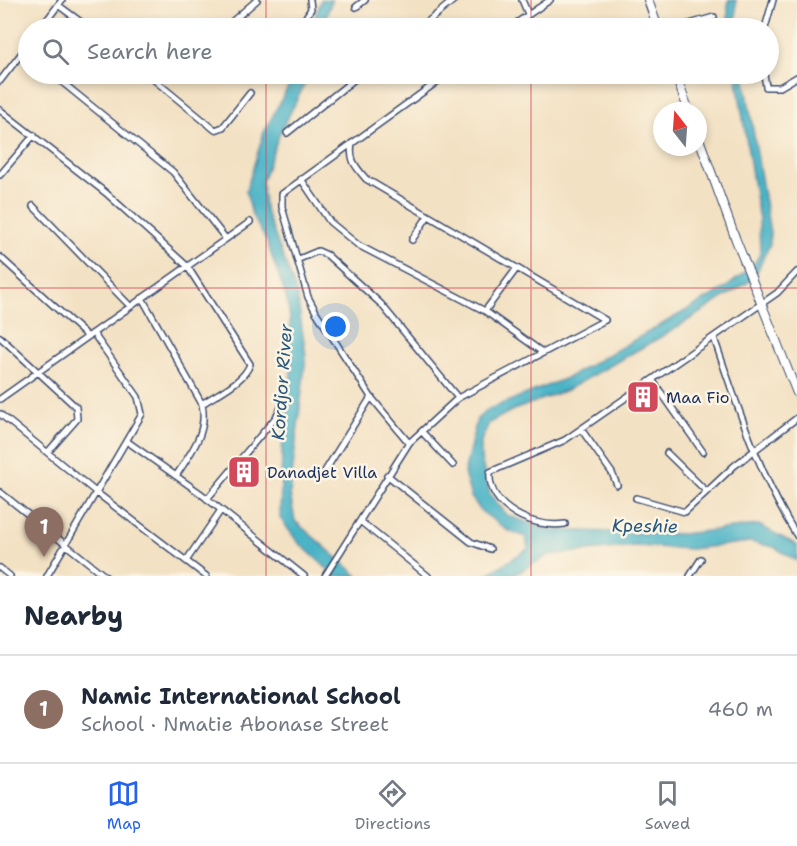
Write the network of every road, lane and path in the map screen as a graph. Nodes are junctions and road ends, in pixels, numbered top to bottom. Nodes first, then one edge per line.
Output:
1 (257, 0) edge
2 (310, 0) edge
3 (365, 0) edge
4 (454, 0) edge
5 (522, 0) edge
6 (550, 0) edge
7 (648, 0) edge
8 (774, 0) edge
9 (60, 2) edge
10 (356, 7) dead end
11 (528, 14) junction
12 (48, 18) edge
13 (78, 18) edge
14 (238, 18) edge
15 (305, 18) edge
16 (432, 18) edge
17 (523, 18) edge
18 (654, 18) edge
19 (768, 18) edge
20 (18, 62) edge
21 (797, 77) edge
22 (0, 81) edge
23 (64, 84) edge
24 (159, 84) edge
25 (348, 84) edge
26 (434, 84) edge
27 (679, 84) edge
28 (764, 84) edge
29 (250, 93) dead end
30 (686, 102) edge
31 (0, 110) edge
32 (287, 133) dead end
33 (34, 135) junction
34 (352, 143) junction
35 (705, 156) edge
36 (0, 175) edge
37 (301, 179) junction
38 (33, 206) dead end
39 (428, 216) junction
40 (250, 222) dead end
41 (226, 239) junction
42 (412, 240) dead end
43 (0, 257) edge
44 (299, 260) junction
45 (188, 266) junction
46 (518, 268) junction
47 (797, 272) edge
48 (142, 298) junction
49 (761, 302) junction
50 (130, 306) junction
51 (485, 311) junction
52 (90, 335) junction
53 (0, 337) edge
54 (714, 338) junction
55 (543, 352) junction
56 (37, 371) junction
57 (653, 381) junction
58 (284, 386) dead end
59 (797, 393) edge
60 (371, 397) junction
61 (458, 398) junction
62 (0, 399) edge
63 (202, 404) junction
64 (0, 414) edge
65 (797, 418) edge
66 (581, 429) junction
67 (423, 433) junction
68 (128, 442) junction
69 (409, 443) junction
70 (754, 450) junction
71 (703, 452) dead end
72 (48, 453) junction
73 (667, 453) dead end
74 (453, 465) dead end
75 (325, 471) dead end
76 (176, 476) junction
77 (387, 476) junction
78 (617, 485) dead end
79 (706, 491) junction
80 (0, 492) edge
81 (97, 493) junction
82 (636, 498) dead end
83 (207, 499) junction
84 (221, 510) junction
85 (360, 521) junction
86 (565, 524) dead end
87 (797, 536) edge
88 (66, 544) junction
89 (490, 549) dead end
90 (701, 559) dead end
91 (186, 561) junction
92 (0, 568) edge
93 (327, 573) edge
94 (10, 576) edge
95 (47, 576) edge
96 (105, 576) edge
97 (206, 576) edge
98 (304, 576) edge
99 (428, 576) edge
100 (690, 576) edge

1 - 14 street
2 - 15 street
3 - 10 street
4 - 16 street
5 - 11 street
6 - 11 street
7 - 18 main road
8 - 19 street
9 - 12 street
9 - 13 street
11 - 17 street
20 - 22 street
21 - 28 street
23 - 41 street
24 - 29 street
25 - 32 street
26 - 34 street
27 - 30 main road
31 - 33 street
33 - 36 street
33 - 45 street
34 - 37 street
34 - 39 street
35 - 49 main road
37 - 44 street
37 - 51 street
38 - 50 street
39 - 42 street
39 - 46 street
40 - 41 street
41 - 45 street
43 - 52 street
44 - 60 street
44 - 61 street
45 - 48 street
45 - 63 street
46 - 51 street
46 - 55 street
47 - 49 street
48 - 50 street
48 - 63 street
49 - 54 street
49 - 59 main road
50 - 52 street
51 - 55 street
52 - 56 street
52 - 68 street
53 - 56 street
54 - 57 street
54 - 70 street
55 - 61 street
56 - 62 street
56 - 72 street
57 - 66 street
57 - 71 street
58 - 83 street
60 - 69 street
60 - 75 street
61 - 67 street
63 - 76 street
64 - 72 street
65 - 70 street
66 - 78 street
66 - 86 street
67 - 69 street
67 - 74 street
68 - 76 street
68 - 81 street
69 - 77 street
70 - 79 street
70 - 87 street
72 - 81 street
73 - 79 street
76 - 83 street
77 - 85 street
77 - 89 street
79 - 82 street
80 - 88 street
81 - 88 street
81 - 91 street
83 - 84 street
84 - 91 street
84 - 98 street
85 - 93 street
85 - 99 street
88 - 95 street
88 - 96 street
90 - 100 street
91 - 97 street
92 - 94 street

